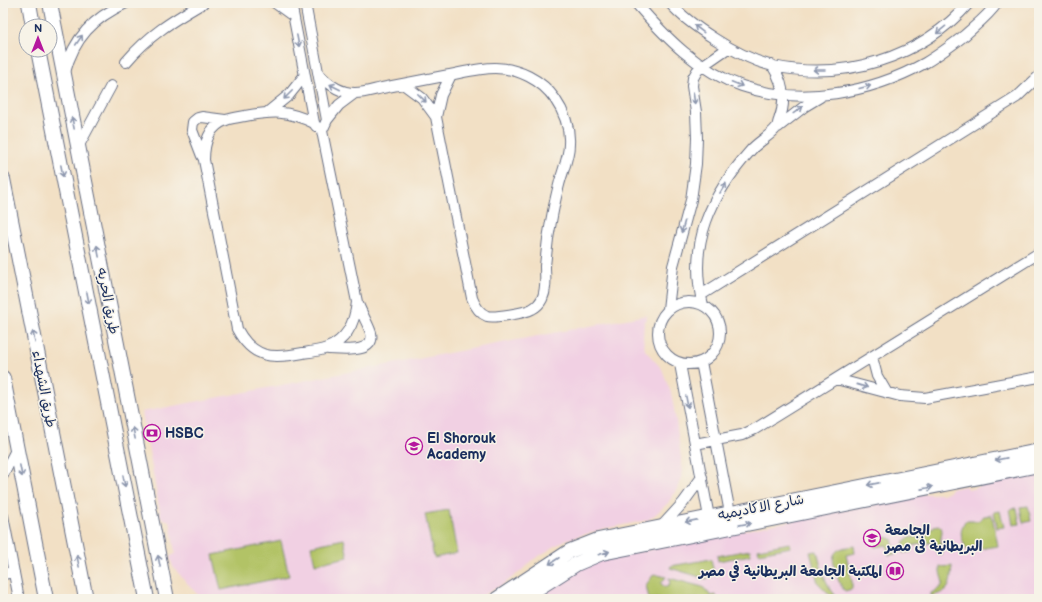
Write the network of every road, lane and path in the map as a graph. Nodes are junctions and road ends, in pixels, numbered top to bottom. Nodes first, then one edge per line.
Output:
1 (29, 3) edge
2 (50, 3) edge
3 (126, 3) edge
4 (203, 3) edge
5 (275, 3) edge
6 (291, 3) edge
7 (311, 3) edge
8 (636, 3) edge
9 (670, 3) edge
10 (969, 3) edge
11 (997, 3) edge
12 (306, 8) edge
13 (293, 16) junction
14 (32, 18) edge
15 (728, 48) junction
16 (40, 58) edge
17 (126, 62) dead end
18 (772, 65) junction
19 (702, 66) junction
20 (319, 74) junction
21 (305, 75) junction
22 (451, 75) junction
23 (64, 76) junction
24 (1039, 76) edge
25 (403, 84) junction
26 (111, 86) dead end
27 (355, 93) junction
28 (783, 95) junction
29 (822, 95) junction
30 (70, 106) junction
31 (50, 110) junction
32 (268, 112) junction
33 (436, 117) junction
34 (225, 120) junction
35 (327, 120) junction
36 (314, 123) junction
37 (776, 128) junction
38 (322, 131) junction
39 (78, 147) junction
40 (204, 160) junction
41 (3, 179) edge
42 (1039, 253) edge
43 (701, 295) junction
44 (357, 302) junction
45 (703, 305) junction
46 (668, 309) junction
47 (326, 349) junction
48 (872, 357) junction
49 (701, 362) junction
50 (680, 364) junction
51 (1039, 377) edge
52 (3, 378) edge
53 (836, 379) junction
54 (887, 393) junction
55 (716, 440) junction
56 (695, 444) junction
57 (17, 448) junction
58 (1039, 451) edge
59 (1039, 465) edge
60 (3, 475) edge
61 (702, 477) junction
62 (810, 504) junction
63 (730, 513) junction
64 (3, 516) edge
65 (709, 517) junction
66 (661, 527) junction
67 (154, 535) junction
68 (135, 538) junction
69 (570, 551) junction
70 (576, 564) junction
71 (14, 572) junction
72 (3, 574) edge
73 (19, 599) edge
74 (46, 599) edge
75 (86, 599) edge
76 (147, 599) edge
77 (167, 599) edge
78 (497, 599) edge
79 (521, 599) edge

1 - 14 street
2 - 23 street, طريق الحريه
23 -> 3 street
4 - 17 street
5 - 13 street
6 - 13 street
7 - 12 street
8 - 19 street
15 -> 9 street
10 -> 18 street
29 -> 11 street
12 - 20 street
13 -> 21 street
15 - 18 street
15 - 19 street
16 - 31 street, طريق الحريه
18 - 28 street
19 -> 28 street
19 -> 46 street
27 -> 20 street
20 - 35 street
21 -> 32 street
21 - 36 street
22 - 25 street
22 - 33 street
22 - 33 street
23 - 30 street, طريق الحريه
24 - 43 street
25 - 27 street
25 -> 33 street
26 - 39 street
27 - 35 street
28 - 29 street
28 - 37 street
37 -> 29 street
30 - 31 street
39 -> 30 street, طريق الحريه
31 -> 68 street, طريق الحريه
32 - 34 street
32 - 36 street
34 - 40 street
34 - 40 street
35 - 38 street
36 - 38 street
43 -> 37 street
38 - 44 street
67 -> 39 street, طريق الحريه
40 - 47 street
75 -> 41 street, طريق الشهداء
42 - 48 street
43 - 45 street
44 - 47 street
44 - 47 street
45 - 46 street
45 - 49 street
46 - 50 street
48 - 53 street
48 - 54 street
49 - 50 street
49 - 55 street
50 -> 56 street
51 - 54 street
52 - 57 street
53 -> 54 street
53 - 55 street
55 - 56 street
55 - 63 street
56 - 61 street
57 - 60 street
57 -> 74 street
58 -> 62 street, شارع الاكاديميه
62 -> 59 street, شارع الاكاديميه
61 - 65 street
61 - 66 street
62 - 63 street, شارع الاكاديميه
70 -> 62 street, شارع الاكاديميه
63 - 65 street, شارع الاكاديميه
64 - 71 street
65 -> 66 street, شارع الاكاديميه
66 - 69 street, شارع الاكاديميه
67 - 68 street
77 -> 67 street, طريق الحريه
68 - 76 street, طريق الحريه
69 - 70 street
69 -> 78 street, شارع الاكاديميه
70 - 79 street, شارع الاكاديميه
71 - 72 street
71 - 73 street

